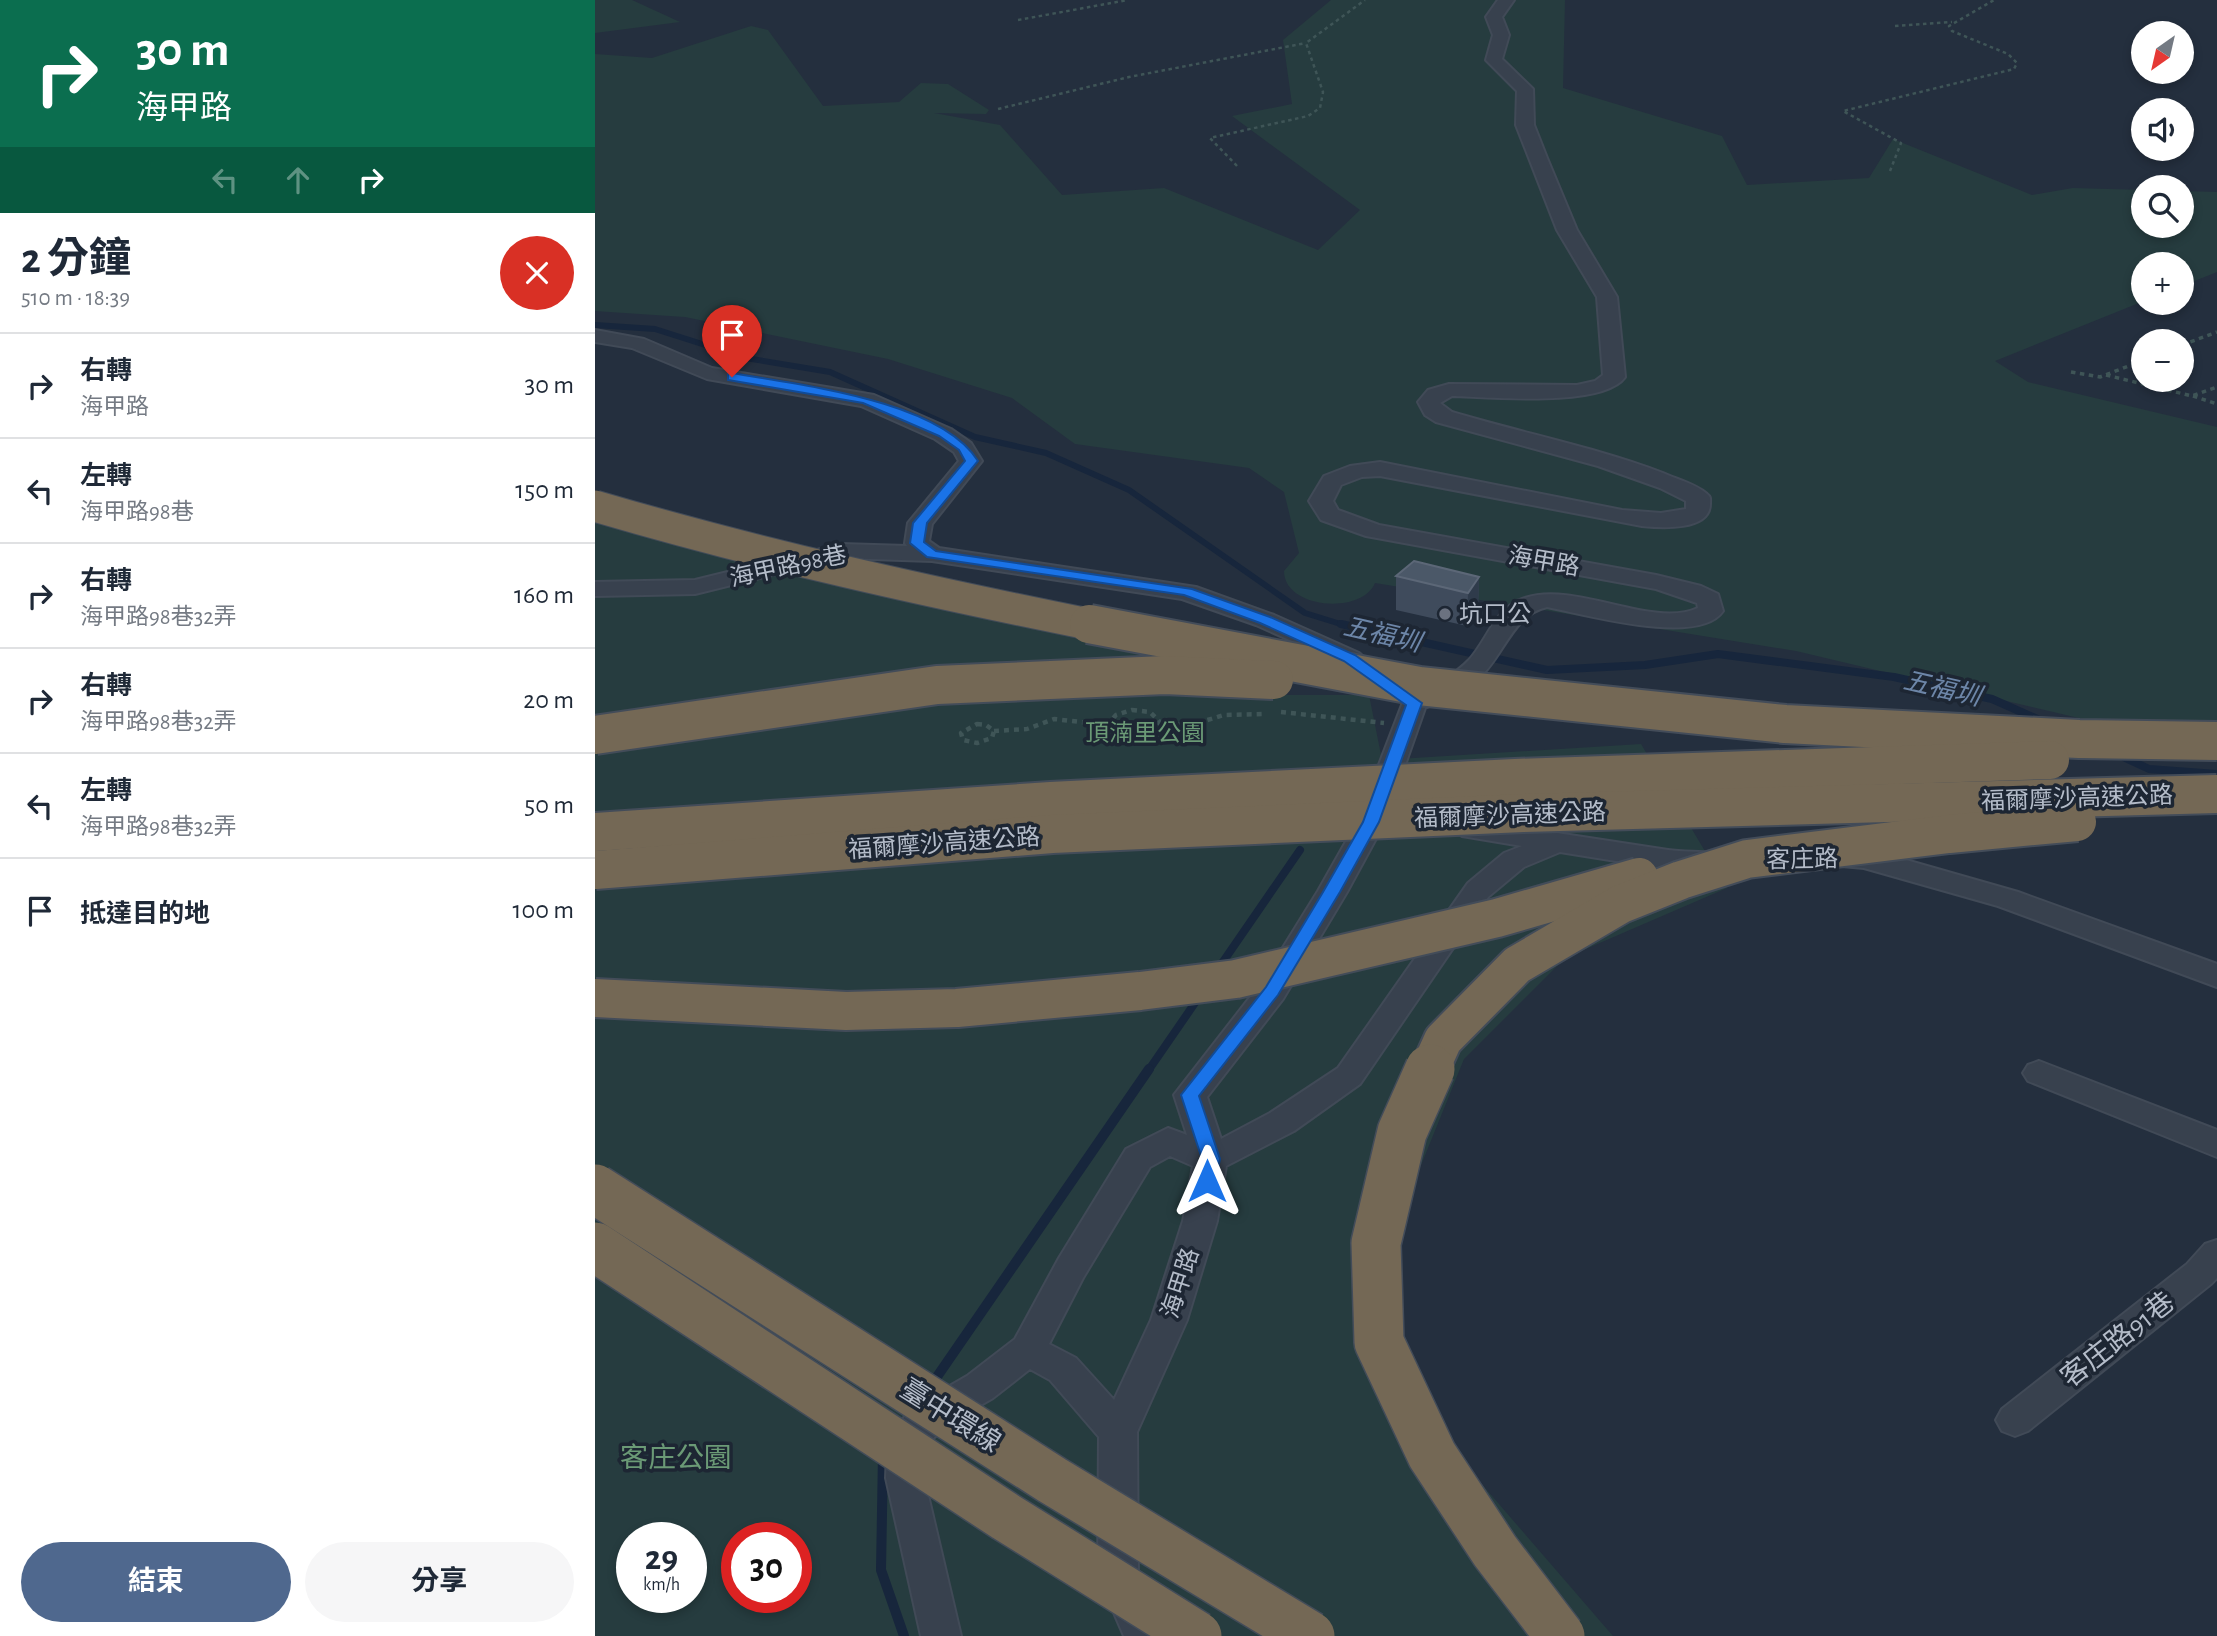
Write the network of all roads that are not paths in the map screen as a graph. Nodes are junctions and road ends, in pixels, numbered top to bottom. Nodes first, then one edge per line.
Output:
1 (1506, 0) edge
2 (595, 336) edge
3 (595, 506) edge
4 (932, 554) junction
5 (595, 589) edge
6 (1413, 705) junction
7 (595, 735) edge
8 (2217, 741) edge
9 (2217, 754) edge
10 (2217, 794) edge
11 (2217, 809) edge
12 (1371, 822) junction
13 (595, 832) edge
14 (1561, 841) junction
15 (1747, 859) junction
16 (595, 870) edge
17 (2217, 976) edge
18 (595, 998) edge
19 (2039, 1073) dead end
20 (2217, 1144) edge
21 (1211, 1159) junction
22 (595, 1189) edge
23 (595, 1247) edge
24 (2217, 1254) edge
25 (1028, 1350) junction
26 (2015, 1420) dead end
27 (1118, 1432) junction
28 (941, 1636) edge
29 (1144, 1636) edge
30 (1197, 1636) edge
31 (1310, 1636) edge
32 (1560, 1636) edge

1 - 6 street, 海甲路
2 - 4 street
3 - 6 highway, bridge
4 - 5 street, 海甲路98巷
4 - 6 street, 海甲路98巷
6 - 7 highway, bridge
6 - 8 highway, bridge
6 - 12 street, 海甲路
9 - 13 highway, 福爾摩沙高速公路, bridge
10 - 16 highway, 福爾摩沙高速公路, bridge
11 - 15 highway, bridge
12 - 14 street, 客庄路
12 - 21 street, 海甲路
14 - 17 street, 客庄路
14 - 21 street
15 - 18 highway, bridge
15 - 32 highway, bridge
19 - 20 street
21 - 25 street
21 - 27 street, 海甲路
22 - 31 highway, 臺中環線, bridge
23 - 30 highway, bridge
24 - 26 street, 客庄路91巷
25 - 27 street
25 - 28 street
27 - 29 street, 海甲路

